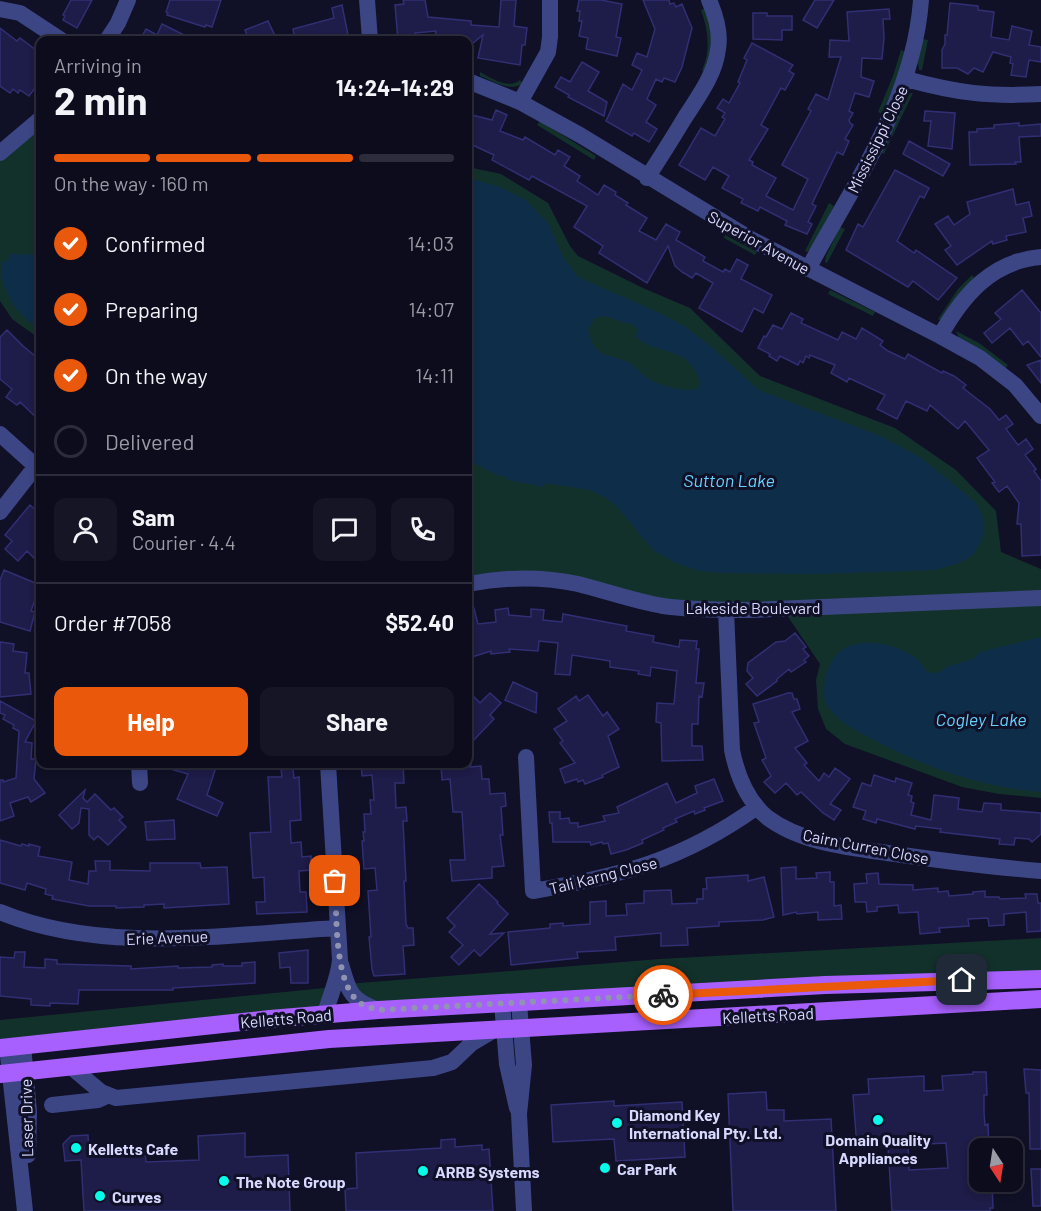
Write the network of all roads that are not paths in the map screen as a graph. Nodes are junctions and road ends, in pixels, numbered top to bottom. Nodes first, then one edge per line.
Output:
1 (129, 0) edge
2 (367, 0) edge
3 (550, 0) edge
4 (710, 0) edge
5 (921, 0) edge
6 (0, 9) edge
7 (55, 36) edge
8 (110, 36) edge
9 (370, 36) edge
10 (906, 79) junction
11 (472, 83) edge
12 (1041, 94) edge
13 (520, 102) junction
14 (36, 122) edge
15 (0, 153) edge
16 (647, 178) junction
17 (1041, 257) edge
18 (808, 269) junction
19 (940, 336) junction
20 (1041, 416) edge
21 (0, 434) edge
22 (36, 466) edge
23 (36, 470) edge
24 (0, 512) edge
25 (472, 583) edge
26 (1041, 598) edge
27 (726, 610) junction
28 (526, 757) dead end
29 (139, 768) edge
30 (328, 768) edge
31 (141, 783) dead end
32 (757, 807) junction
33 (1041, 871) edge
34 (0, 912) edge
35 (338, 928) junction
36 (340, 960) junction
37 (1041, 978) edge
38 (1041, 999) edge
39 (511, 1003) junction
40 (378, 1010) junction
41 (325, 1014) junction
42 (507, 1029) junction
43 (10, 1047) edge
44 (70, 1066) junction
45 (12, 1072) edge
46 (107, 1096) junction
47 (52, 1105) dead end
48 (26, 1211) edge
49 (524, 1211) edge

1 - 8 street
2 - 9 street
3 - 13 street
4 - 16 street
5 - 10 street, Mississippi Close
6 - 7 street
10 - 12 street
10 - 18 street, Mississippi Close
11 - 13 street, Superior Avenue
13 - 16 street, Superior Avenue
14 - 15 street
16 - 18 street, Superior Avenue
17 - 19 street
18 - 19 street, Superior Avenue
19 - 20 street, Superior Avenue
21 - 22 street
23 - 24 street
25 - 27 street, Lakeside Boulevard
26 - 27 street, Lakeside Boulevard
27 - 32 street, Cairn Curren Close
28 - 32 street, Tali Karng Close
29 - 31 street
30 - 35 street
32 - 33 street, Cairn Curren Close
34 - 35 street, Erie Avenue
35 - 36 street
36 - 40 street
36 - 41 street
37 - 39 main road, Kelletts Road
38 - 42 main road, Kelletts Road
39 - 40 main road, Kelletts Road
39 - 42 street
40 - 41 main road, Kelletts Road
41 - 43 main road, Kelletts Road
42 - 44 main road, Kelletts Road
42 - 46 street, Kelletts Road
42 - 49 street
43 - 45 street, Laser Drive
44 - 45 main road, Kelletts Road
44 - 46 street
45 - 48 street, Laser Drive
46 - 47 street, Kelletts Road

